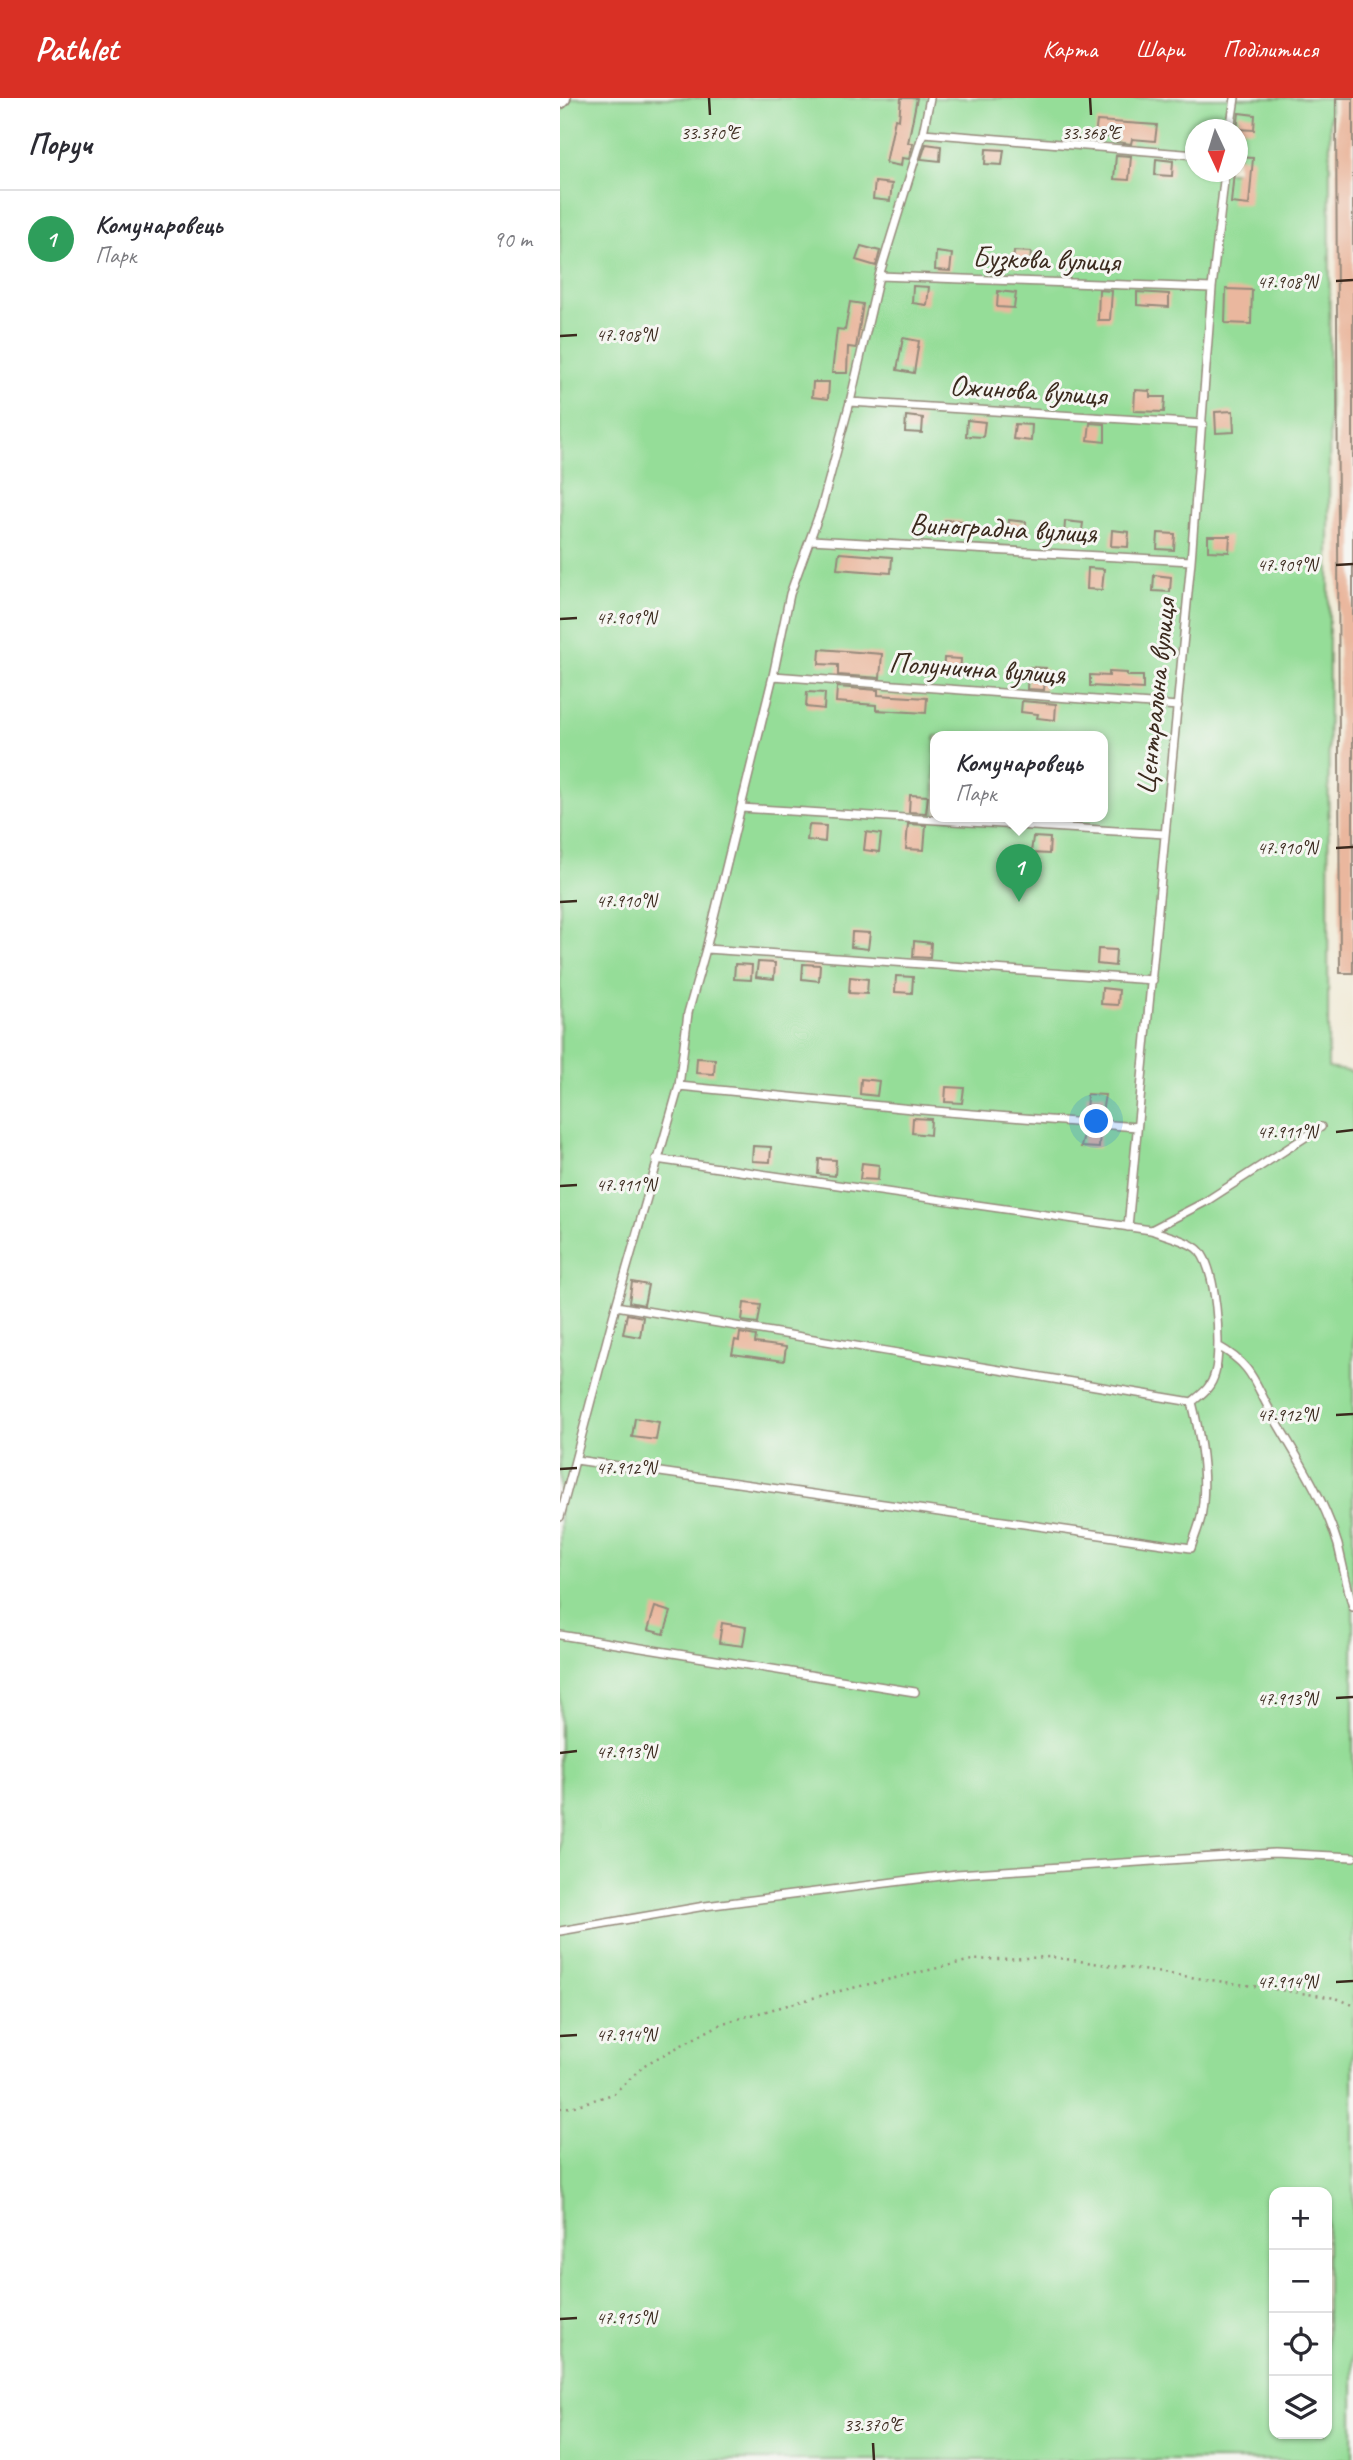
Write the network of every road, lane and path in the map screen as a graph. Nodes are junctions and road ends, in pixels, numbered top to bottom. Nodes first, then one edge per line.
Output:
1 (930, 98) edge
2 (1235, 98) edge
3 (1232, 119) edge
4 (923, 133) junction
5 (1185, 154) edge
6 (1224, 182) edge
7 (879, 276) junction
8 (1212, 288) junction
9 (850, 402) junction
10 (1203, 424) junction
11 (811, 540) junction
12 (1191, 561) junction
13 (774, 676) junction
14 (1178, 706) junction
15 (741, 808) junction
16 (930, 820) edge
17 (969, 822) edge
18 (1165, 834) junction
19 (706, 950) junction
20 (1153, 980) junction
21 (679, 1086) junction
22 (1137, 1126) junction
23 (1321, 1127) dead end
24 (656, 1159) junction
25 (1128, 1227) junction
26 (1151, 1230) junction
27 (615, 1306) junction
28 (1218, 1346) junction
29 (1192, 1402) junction
30 (576, 1460) junction
31 (560, 1517) edge
32 (1353, 1607) edge
33 (560, 1635) edge
34 (915, 1692) dead end
35 (1353, 1857) edge
36 (560, 1931) edge
37 (1353, 2005) edge
38 (560, 2108) edge

1 - 4 lane
2 - 3 lane
4 - 5 lane
4 - 7 lane
6 - 8 lane, Центральна вулиця
7 - 8 lane, Бузкова вулиця
7 - 9 lane
8 - 10 lane, Центральна вулиця
9 - 10 lane, Ожинова вулиця
9 - 11 lane
10 - 12 lane, Центральна вулиця
11 - 12 lane, Виноградна вулиця
11 - 13 lane
12 - 14 lane, Центральна вулиця
13 - 14 lane, Полунична вулиця
13 - 15 lane
14 - 18 lane, Центральна вулиця
15 - 16 lane
15 - 19 lane
17 - 18 lane
18 - 20 lane, Центральна вулиця
19 - 20 lane
19 - 21 lane
20 - 22 lane, Центральна вулиця
21 - 22 lane
21 - 24 lane
22 - 25 lane, Центральна вулиця
23 - 26 lane
24 - 25 lane
24 - 27 lane
25 - 26 lane
26 - 28 lane
27 - 29 lane
27 - 30 lane
28 - 29 lane
28 - 32 lane
29 - 30 lane
30 - 31 lane
33 - 34 lane
35 - 36 lane
37 - 38 path

